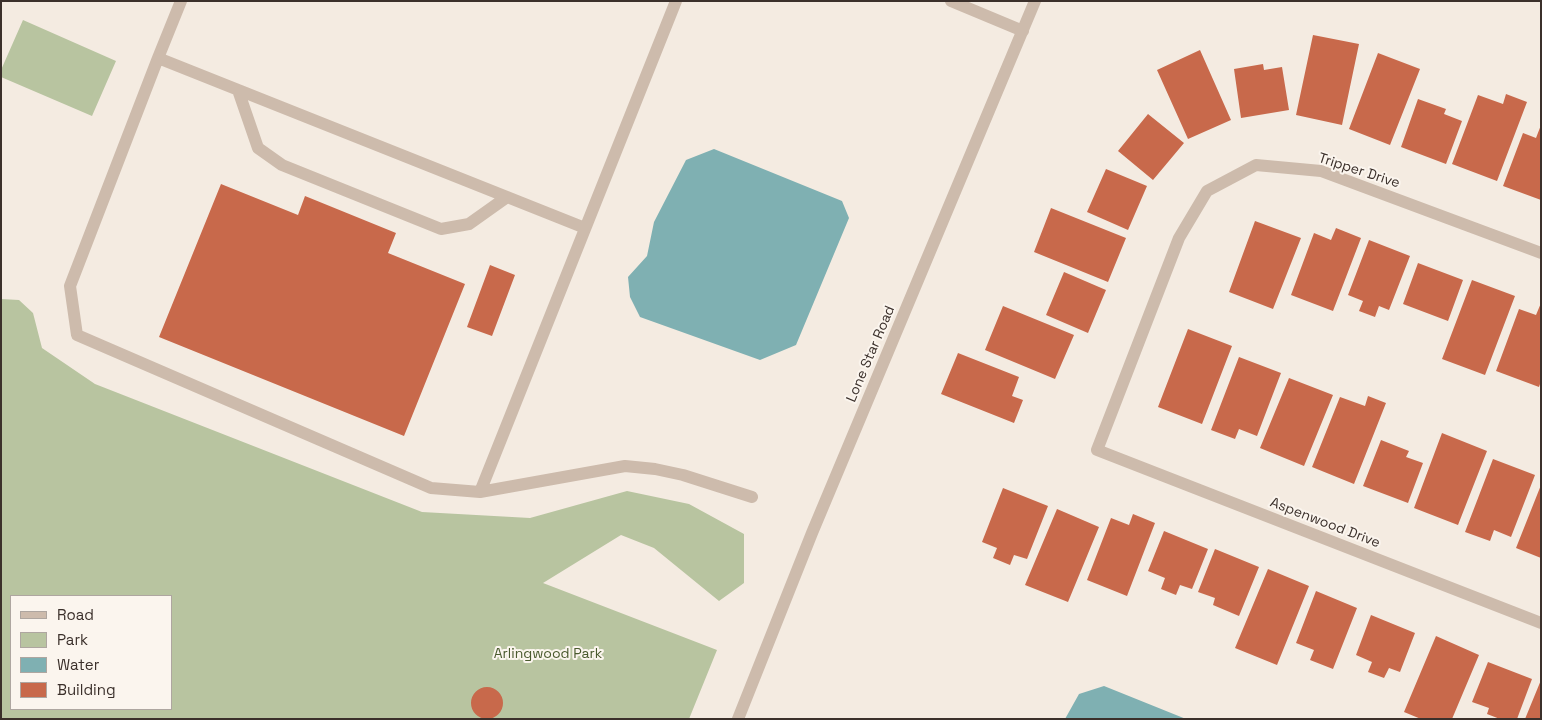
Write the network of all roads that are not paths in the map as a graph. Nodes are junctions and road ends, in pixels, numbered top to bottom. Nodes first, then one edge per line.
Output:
1 (181, 1) edge
2 (676, 1) edge
3 (952, 1) edge
4 (1035, 1) edge
5 (1023, 31) junction
6 (158, 58) junction
7 (238, 90) junction
8 (507, 197) junction
9 (585, 228) junction
10 (1541, 253) edge
11 (1098, 450) joint
12 (480, 492) junction
13 (752, 497) dead end
14 (1541, 623) edge
15 (738, 719) edge

1 - 6 street
2 - 9 street
3 - 5 street
4 - 5 street, Lone Star Road
5 - 15 street, Lone Star Road
6 - 7 street
6 - 12 street
7 - 8 street
7 - 8 street
8 - 9 street
9 - 12 street
10 - 11 street, Tripper Drive
11 - 14 street, Aspenwood Drive
12 - 13 street

